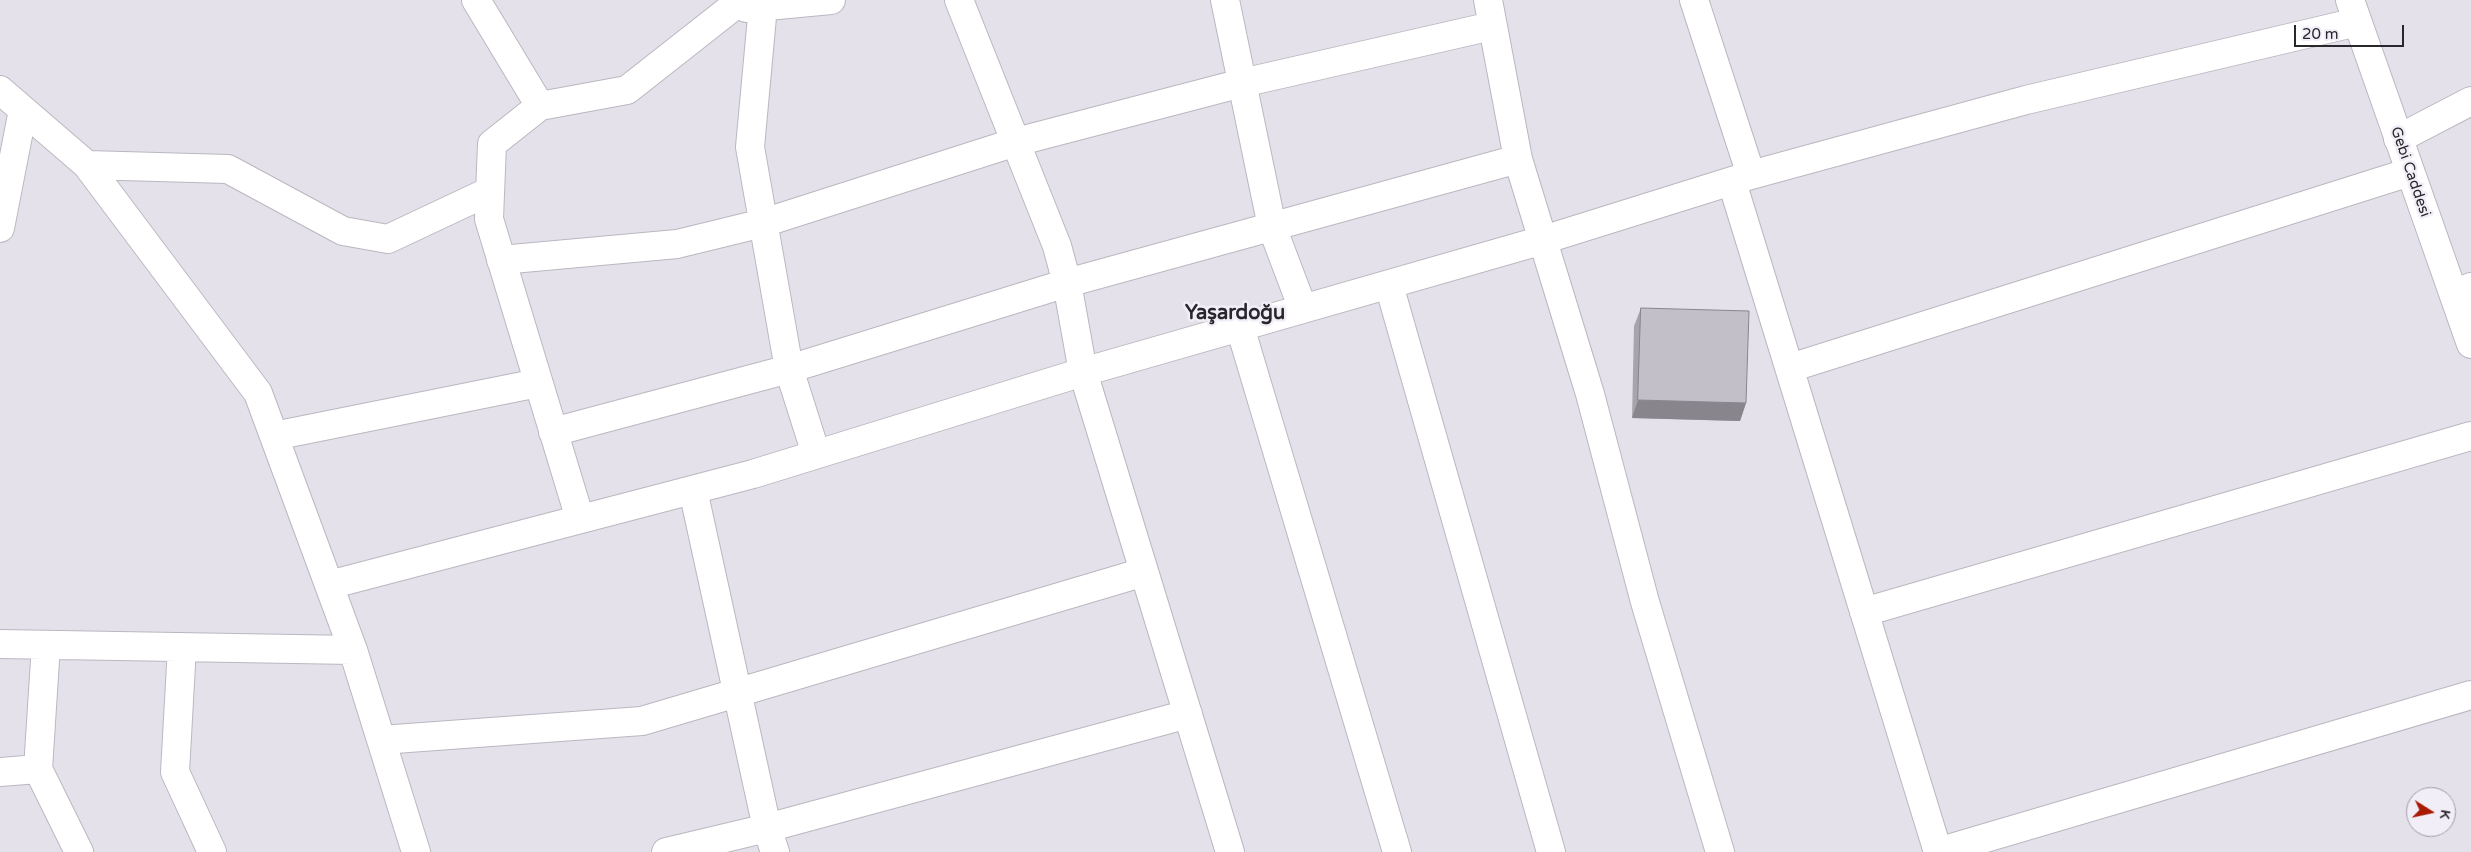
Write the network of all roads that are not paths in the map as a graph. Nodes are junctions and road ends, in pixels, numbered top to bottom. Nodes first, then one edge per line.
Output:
1 (476, 0) edge
2 (831, 0) edge
3 (959, 0) edge
4 (1225, 0) edge
5 (1694, 0) edge
6 (725, 5) edge
7 (763, 6) junction
8 (2353, 11) edge
9 (1490, 13) edge
10 (1242, 83) junction
11 (0, 90) edge
12 (2471, 101) edge
13 (540, 106) junction
14 (23, 110) junction
15 (2398, 139) junction
16 (1016, 142) junction
17 (1518, 159) junction
18 (88, 165) junction
19 (2410, 172) junction
20 (1742, 178) junction
21 (490, 191) junction
22 (763, 223) junction
23 (1272, 227) junction
24 (0, 228) edge
25 (1543, 240) junction
26 (501, 260) junction
27 (1067, 283) junction
28 (1389, 285) junction
29 (2462, 291) edge
30 (1303, 309) junction
31 (1240, 327) junction
32 (2471, 344) edge
33 (1790, 368) junction
34 (789, 369) junction
35 (1084, 372) junction
36 (538, 383) junction
37 (553, 432) junction
38 (274, 436) junction
39 (2471, 436) edge
40 (816, 454) junction
41 (693, 490) junction
42 (580, 519) junction
43 (1144, 572) junction
44 (329, 585) junction
45 (1864, 612) junction
46 (0, 644) edge
47 (46, 645) junction
48 (182, 647) junction
49 (353, 650) junction
50 (737, 692) junction
51 (2471, 695) edge
52 (1188, 714) junction
53 (381, 740) junction
54 (38, 768) junction
55 (0, 772) edge
56 (771, 840) edge
57 (80, 852) edge
58 (212, 852) edge
59 (416, 852) edge
60 (666, 852) edge
61 (1230, 852) edge
62 (1397, 852) edge
63 (1551, 852) edge
64 (1720, 852) edge
65 (1938, 852) edge

1 - 13 street
2 - 7 street
3 - 16 street
4 - 10 street
5 - 20 street
6 - 7 street
6 - 13 street
7 - 22 street
8 - 15 street, Gebi Caddesi
8 - 20 street
9 - 10 street
9 - 17 street
10 - 16 street
10 - 23 street
11 - 14 street
12 - 15 street
13 - 21 street
14 - 18 street
14 - 24 street
15 - 19 street, Gebi Caddesi
16 - 22 street
16 - 27 street
17 - 23 street
17 - 25 street
18 - 21 street
18 - 38 street
19 - 29 street, Gebi Caddesi
19 - 33 street
20 - 25 street
20 - 33 street
21 - 26 street
22 - 26 street
22 - 34 street
23 - 27 street
23 - 30 street
25 - 28 street
25 - 64 street
26 - 36 street
27 - 34 street
27 - 35 street
28 - 30 street
28 - 63 street
29 - 32 street, Gebi Caddesi
30 - 31 street
31 - 35 street
31 - 62 street
33 - 45 street
34 - 37 street
34 - 40 street
35 - 40 street
35 - 43 street
36 - 37 street
36 - 38 street
37 - 42 street
38 - 44 street
39 - 45 street
40 - 41 street
41 - 42 street
41 - 50 street
42 - 44 street
43 - 50 street
43 - 52 street
44 - 49 street
45 - 65 street
46 - 47 street
47 - 48 street
47 - 54 street
48 - 49 street
48 - 58 street
49 - 53 street
50 - 53 street
50 - 56 street
51 - 65 street
52 - 56 street
52 - 61 street
53 - 59 street
54 - 55 street
54 - 57 street
56 - 60 street

